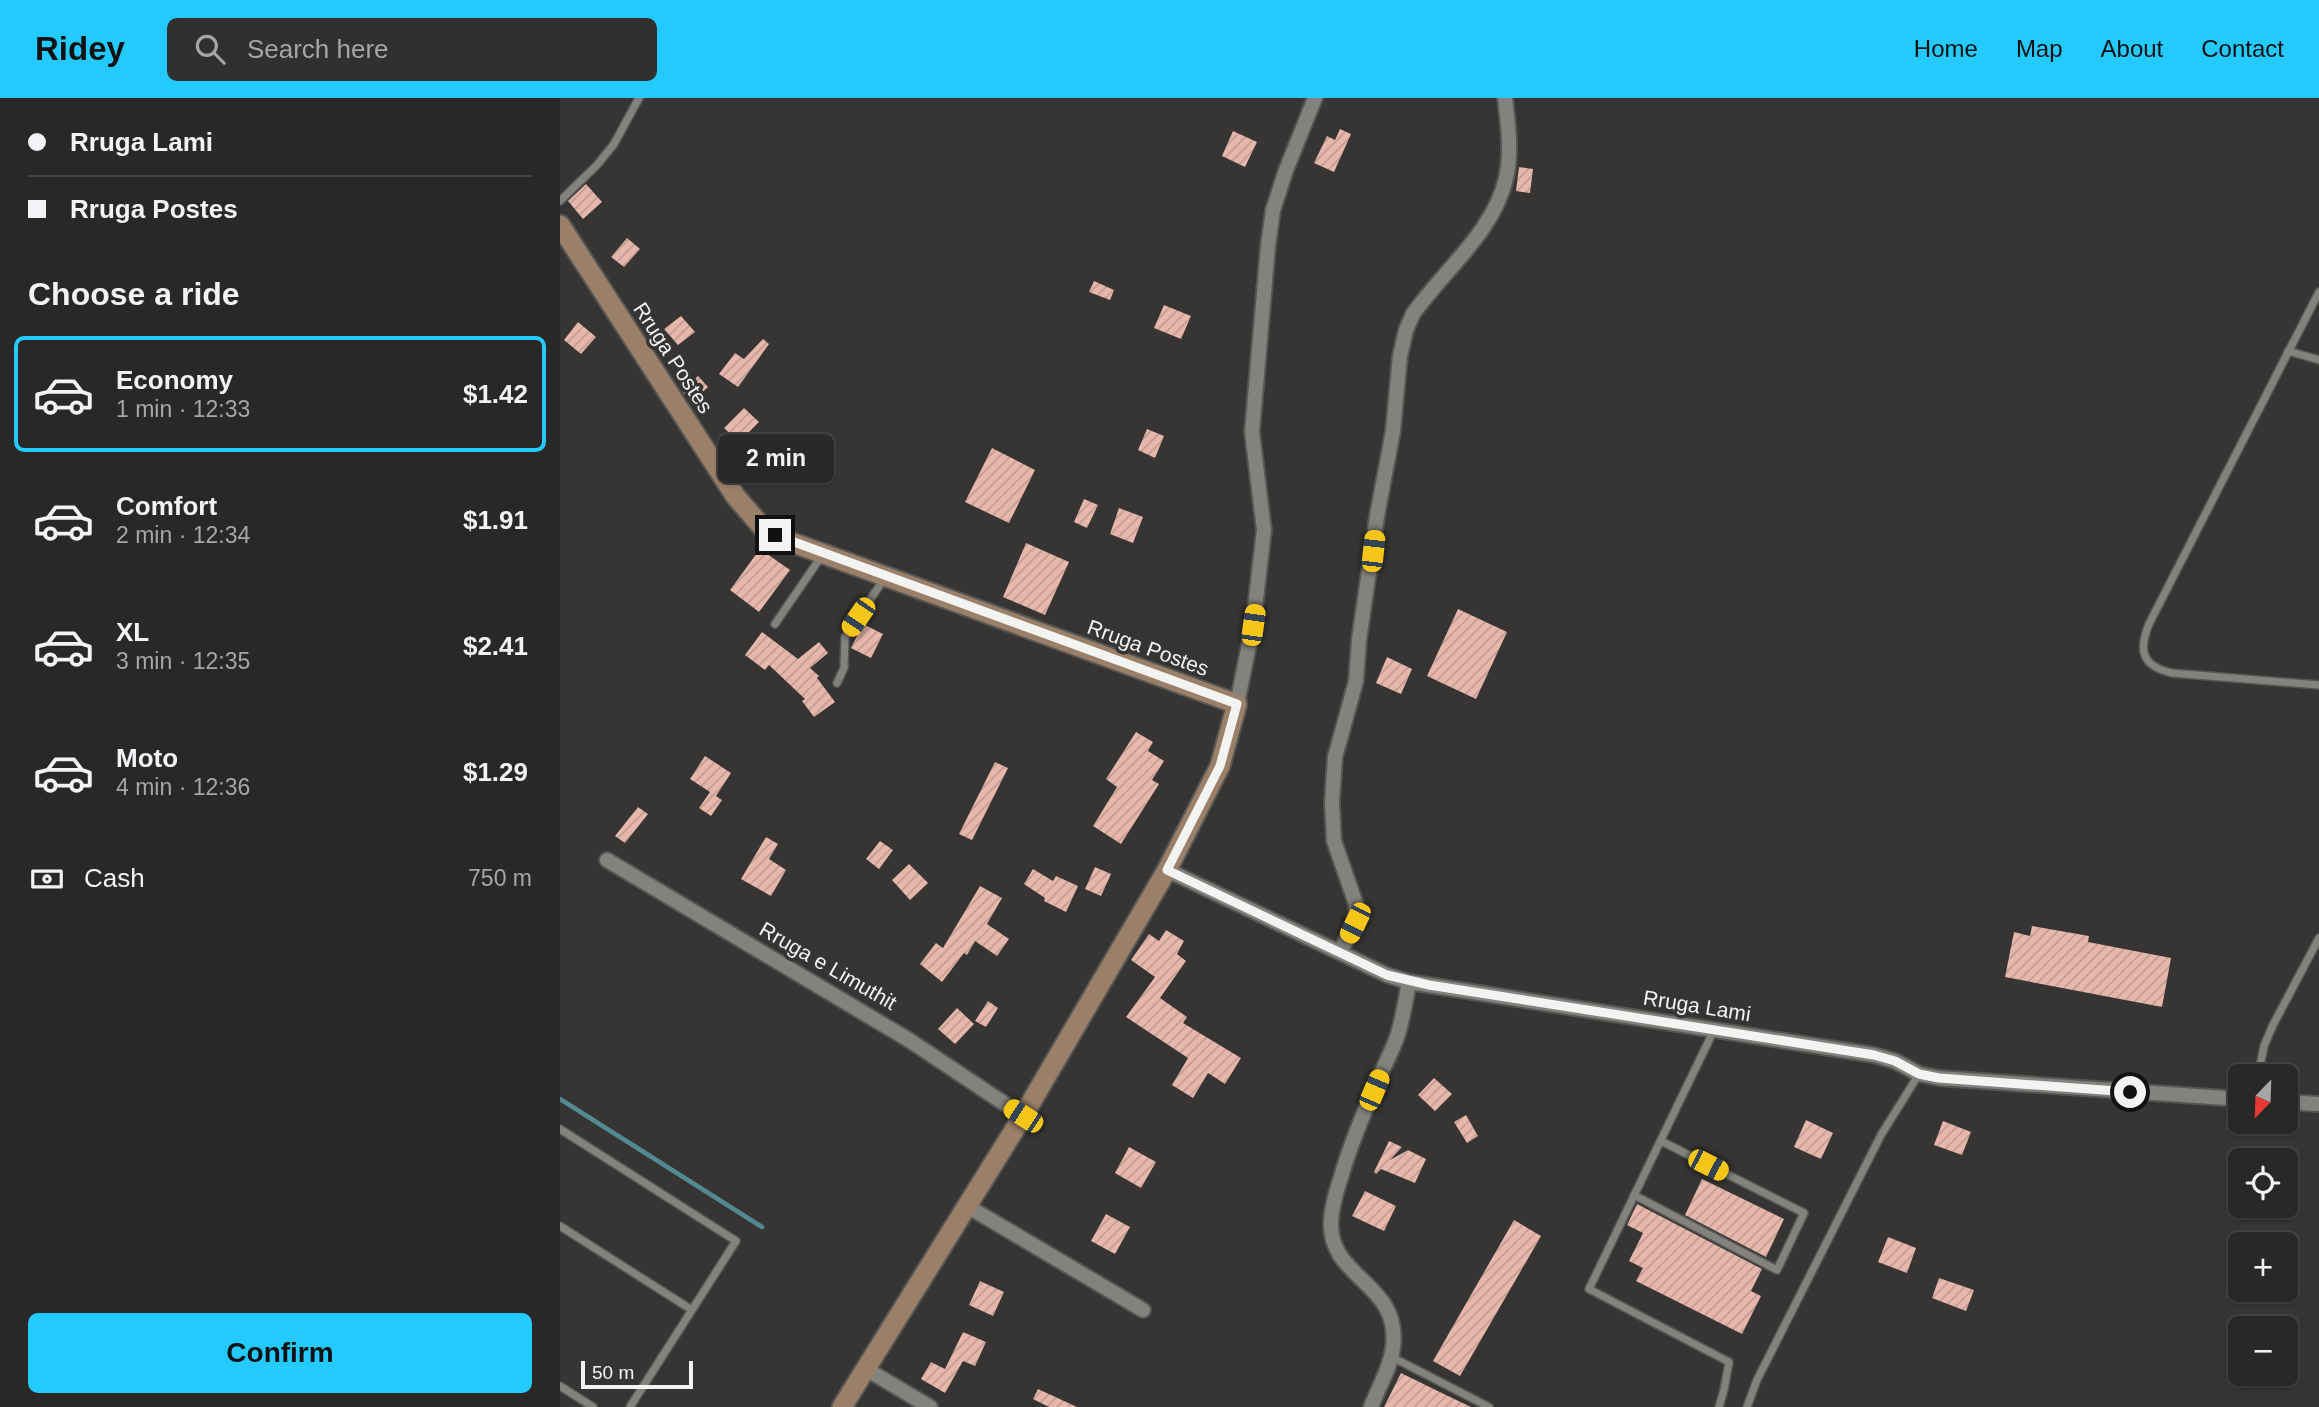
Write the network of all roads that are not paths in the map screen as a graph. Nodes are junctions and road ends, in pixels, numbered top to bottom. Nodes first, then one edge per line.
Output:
1 (639, 98) edge
2 (1315, 98) edge
3 (1505, 98) edge
4 (560, 201) edge
5 (560, 225) edge
6 (2319, 292) edge
7 (2288, 351) junction
8 (2319, 360) edge
9 (824, 554) junction
10 (886, 577) junction
11 (775, 624) dead end
12 (837, 683) dead end
13 (2319, 685) edge
14 (1237, 704) junction
15 (607, 860) dead end
16 (1167, 870) junction
17 (2319, 938) edge
18 (1340, 952) junction
19 (1409, 982) junction
20 (1714, 1030) junction
21 (2260, 1064) edge
22 (1914, 1072) junction
23 (2228, 1098) edge
24 (2298, 1103) edge
25 (2319, 1104) edge
26 (1023, 1116) junction
27 (560, 1129) edge
28 (1661, 1141) junction
29 (1634, 1195) junction
30 (967, 1206) junction
31 (560, 1226) edge
32 (692, 1310) junction
33 (1143, 1310) dead end
34 (1391, 1357) junction
35 (866, 1369) junction
36 (560, 1386) edge
37 (593, 1407) edge
38 (630, 1407) edge
39 (842, 1407) edge
40 (930, 1407) edge
41 (1371, 1407) edge
42 (1489, 1407) edge
43 (1719, 1407) edge
44 (1747, 1407) edge

1 - 4 lane
2 - 14 street
3 - 18 street
5 - 9 street, Rruga Postes
6 - 7 lane
7 - 8 lane
7 - 13 lane
9 - 10 street, Rruga Postes
9 - 11 lane
10 - 12 lane
10 - 14 street, Rruga Postes
14 - 16 street
15 - 26 street, Rruga e Limuthit
16 - 18 street, Rruga Lami
16 - 26 street
17 - 21 lane
18 - 19 street, Rruga Lami
19 - 20 street, Rruga Lami
19 - 34 street
20 - 22 street, Rruga Lami
20 - 28 lane
22 - 23 street, Rruga Lami
22 - 44 lane
24 - 25 street
26 - 30 street
27 - 32 lane
28 - 29 lane
28 - 29 lane
29 - 43 lane
30 - 33 street
30 - 35 street
31 - 32 lane
32 - 38 lane
34 - 41 street
34 - 42 lane
35 - 39 street
35 - 40 street
36 - 37 lane

